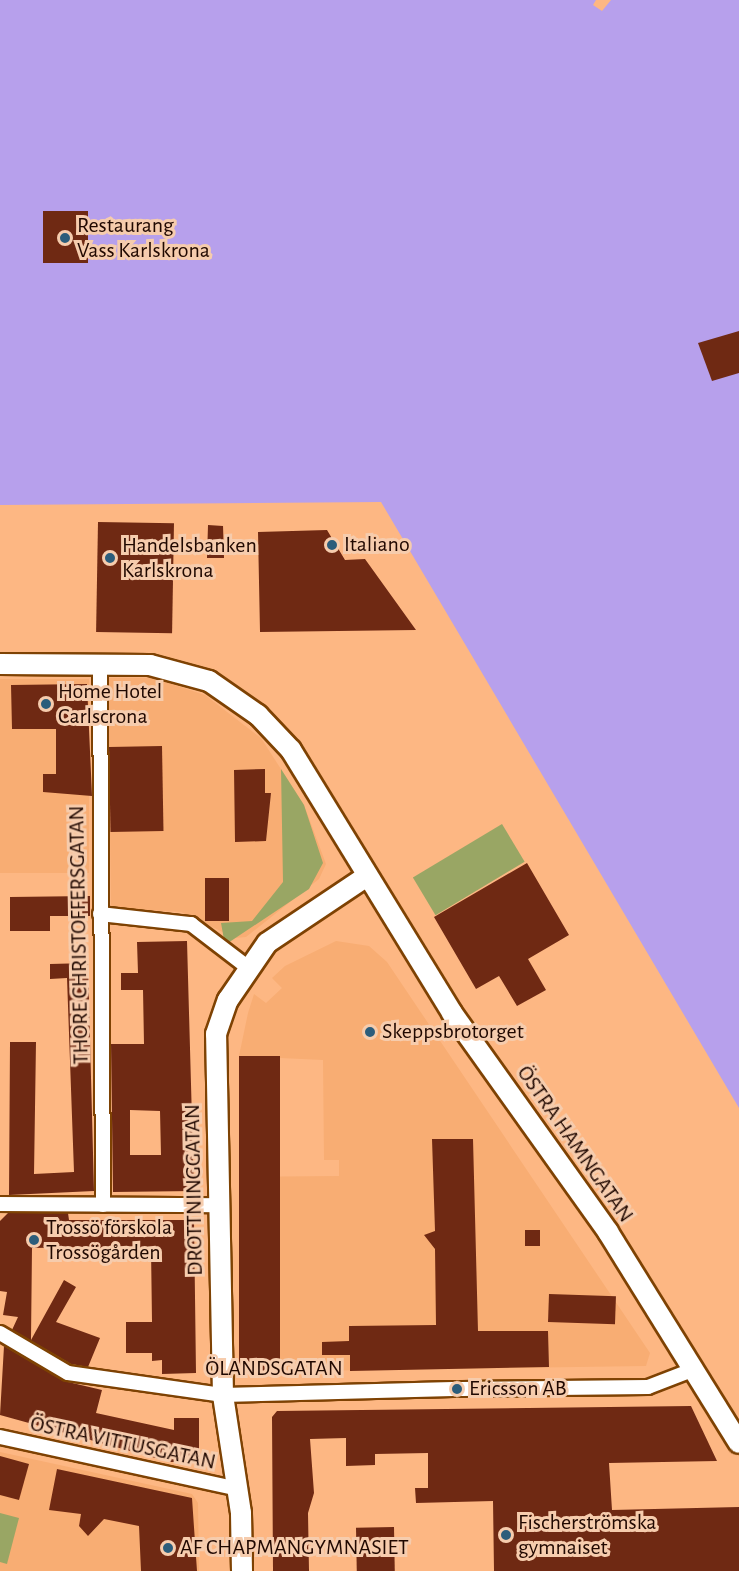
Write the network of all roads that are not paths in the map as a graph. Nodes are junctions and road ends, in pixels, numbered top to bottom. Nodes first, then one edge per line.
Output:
1 (0, 664) edge
2 (100, 664) junction
3 (367, 876) junction
4 (100, 914) junction
5 (246, 966) junction
6 (0, 1204) edge
7 (103, 1205) junction
8 (218, 1205) junction
9 (0, 1333) edge
10 (695, 1369) junction
11 (223, 1395) junction
12 (0, 1437) edge
13 (739, 1443) edge
14 (238, 1489) junction
15 (242, 1571) edge

1 - 2 street, ÖSTRA HAMNGATAN
2 - 3 street, ÖSTRA HAMNGATAN
2 - 4 street, THORE CHRISTOFFERSGATAN
3 - 5 street, DROTTNINGGATAN
3 - 10 street, ÖSTRA HAMNGATAN
4 - 5 street
4 - 7 street, THORE CHRISTOFFERSGATAN
5 - 8 street, DROTTNINGGATAN
6 - 7 street
7 - 8 street
8 - 11 street, DROTTNINGGATAN
9 - 11 street, ÖLANDSGATAN
10 - 11 street, ÖLANDSGATAN
10 - 13 street, ÖSTRA HAMNGATAN
11 - 14 street, DROTTNINGGATAN
12 - 14 street, ÖSTRA VITTUSGATAN
14 - 15 street, DROTTNINGGATAN

